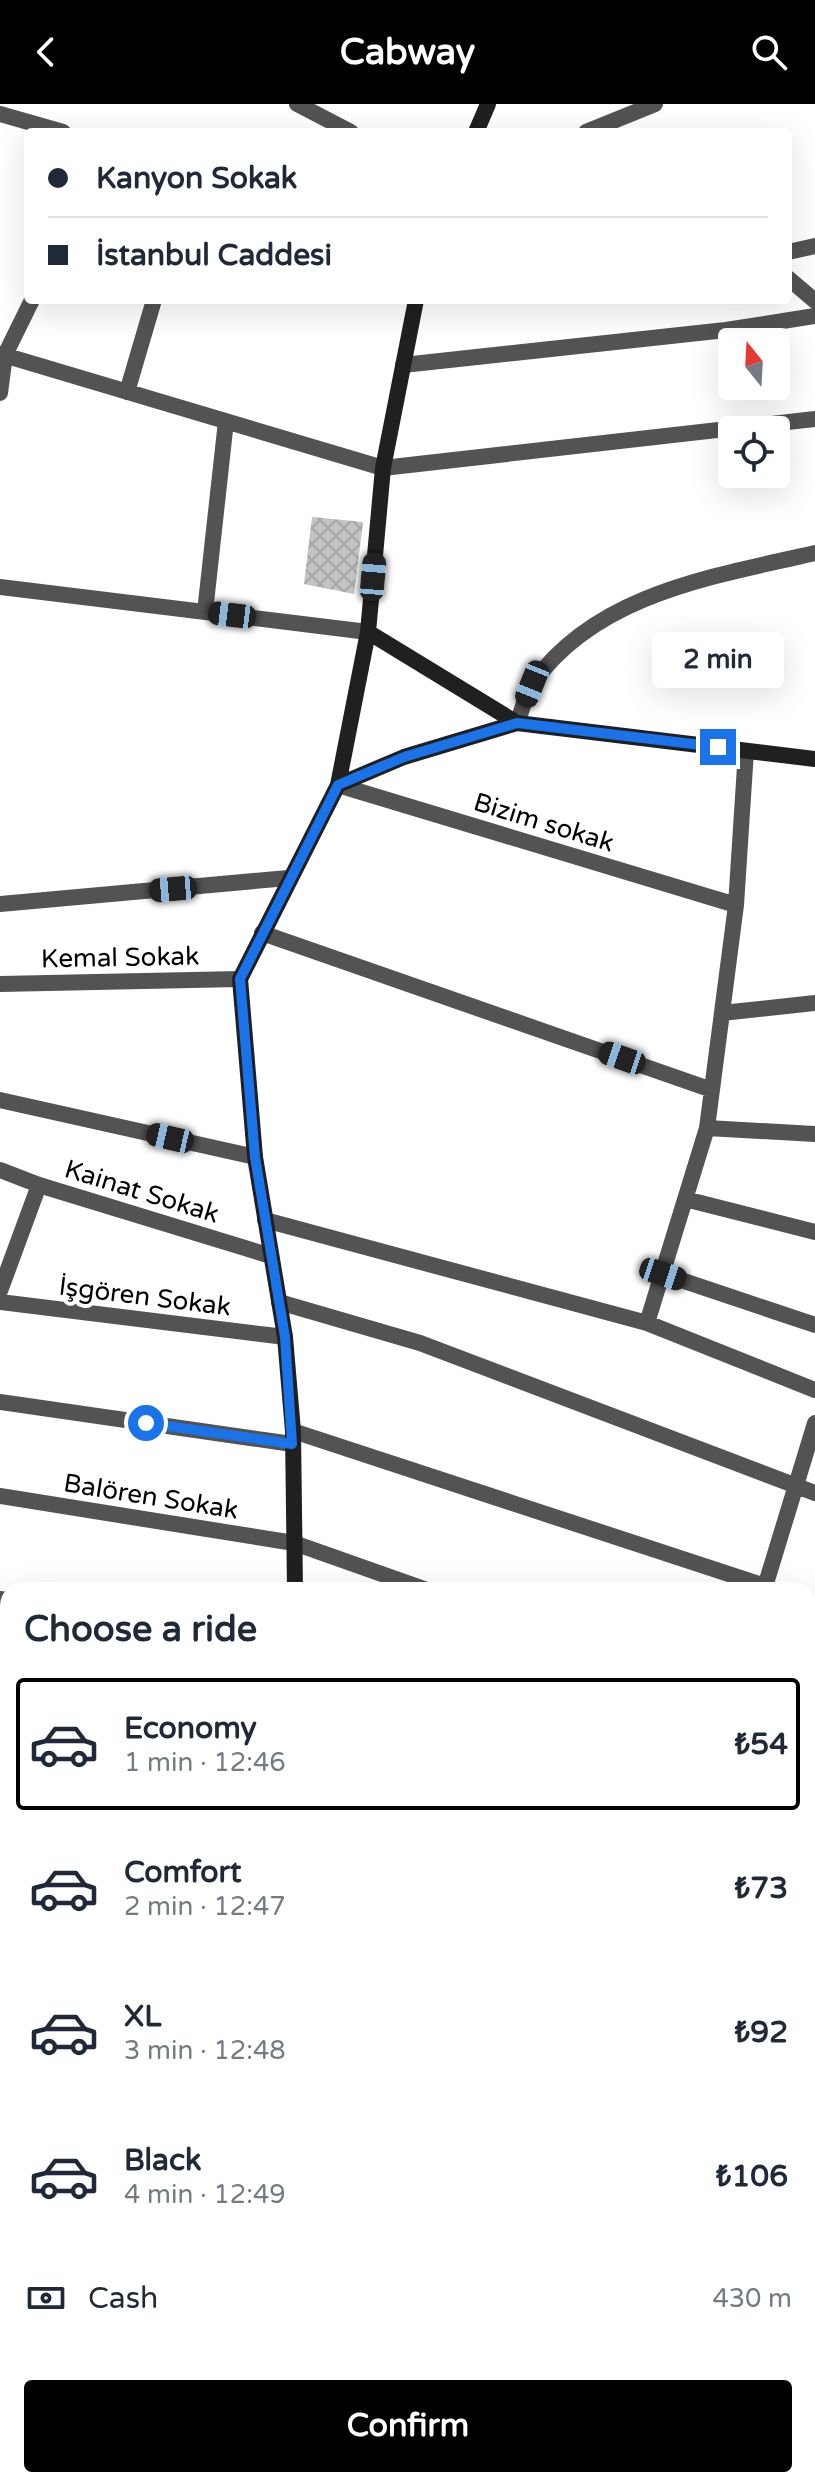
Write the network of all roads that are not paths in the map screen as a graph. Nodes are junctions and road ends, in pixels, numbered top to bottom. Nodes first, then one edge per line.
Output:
1 (297, 104) edge
2 (488, 104) edge
3 (655, 104) edge
4 (639, 107) edge
5 (0, 114) edge
6 (49, 128) edge
7 (343, 128) edge
8 (478, 128) edge
9 (594, 128) edge
10 (815, 246) edge
11 (792, 251) edge
12 (792, 281) edge
13 (815, 301) edge
14 (30, 304) edge
15 (153, 304) edge
16 (415, 304) edge
17 (815, 316) edge
18 (2, 354) edge
19 (403, 365) junction
20 (127, 392) junction
21 (0, 393) edge
22 (815, 419) edge
23 (226, 421) junction
24 (383, 468) junction
25 (815, 553) edge
26 (0, 587) edge
27 (205, 612) junction
28 (368, 632) junction
29 (517, 723) junction
30 (746, 751) junction
31 (815, 759) edge
32 (338, 785) junction
33 (288, 878) junction
34 (0, 904) edge
35 (736, 905) junction
36 (262, 933) junction
37 (240, 979) junction
38 (0, 984) edge
39 (815, 1003) edge
40 (722, 1013) junction
41 (712, 1090) junction
42 (0, 1100) edge
43 (707, 1128) junction
44 (815, 1134) edge
45 (255, 1157) junction
46 (0, 1170) edge
47 (39, 1185) junction
48 (685, 1199) junction
49 (265, 1220) junction
50 (815, 1232) edge
51 (271, 1256) junction
52 (663, 1274) junction
53 (0, 1291) edge
54 (0, 1302) edge
55 (279, 1302) junction
56 (647, 1323) junction
57 (815, 1325) edge
58 (285, 1337) junction
59 (815, 1390) edge
60 (0, 1402) edge
61 (815, 1423) edge
62 (292, 1437) junction
63 (796, 1485) junction
64 (815, 1493) edge
65 (0, 1496) edge
66 (294, 1543) junction
67 (295, 1582) edge
68 (404, 1582) edge
69 (746, 1582) edge
70 (767, 1582) edge

1 - 7 street
2 - 8 street
3 - 4 street
4 - 9 street
5 - 6 street
10 - 11 street
12 - 13 street
14 - 18 street
15 - 20 street
16 - 19 street
17 - 19 street
18 - 20 street
18 - 21 street
19 - 24 street
20 - 23 street
22 - 24 street
23 - 24 street
23 - 27 street
24 - 28 street
25 - 29 street
26 - 27 street
27 - 28 street
28 - 29 street
28 - 32 street
29 - 30 street
29 - 32 street
30 - 31 street
30 - 35 street
32 - 33 street
32 - 35 street, Bizim sokak
33 - 34 street
33 - 36 street
35 - 40 street
36 - 37 street
36 - 41 street
37 - 38 street, Kemal Sokak
37 - 45 street
39 - 40 street
40 - 41 street
41 - 43 street
42 - 45 street
43 - 44 street
43 - 48 street
45 - 49 street
46 - 47 street, Kainat Sokak
47 - 51 street, Kainat Sokak
47 - 53 street
48 - 50 street
48 - 52 street
49 - 51 street
49 - 56 street
51 - 55 street
52 - 56 street
52 - 57 street
54 - 58 street, İşgören Sokak
55 - 58 street
55 - 63 street
56 - 59 street
58 - 62 street
60 - 62 street
61 - 63 street
62 - 66 street
62 - 69 street
63 - 64 street
63 - 70 street
65 - 66 street, Balören Sokak
66 - 67 street
66 - 68 street, Balören Sokak

